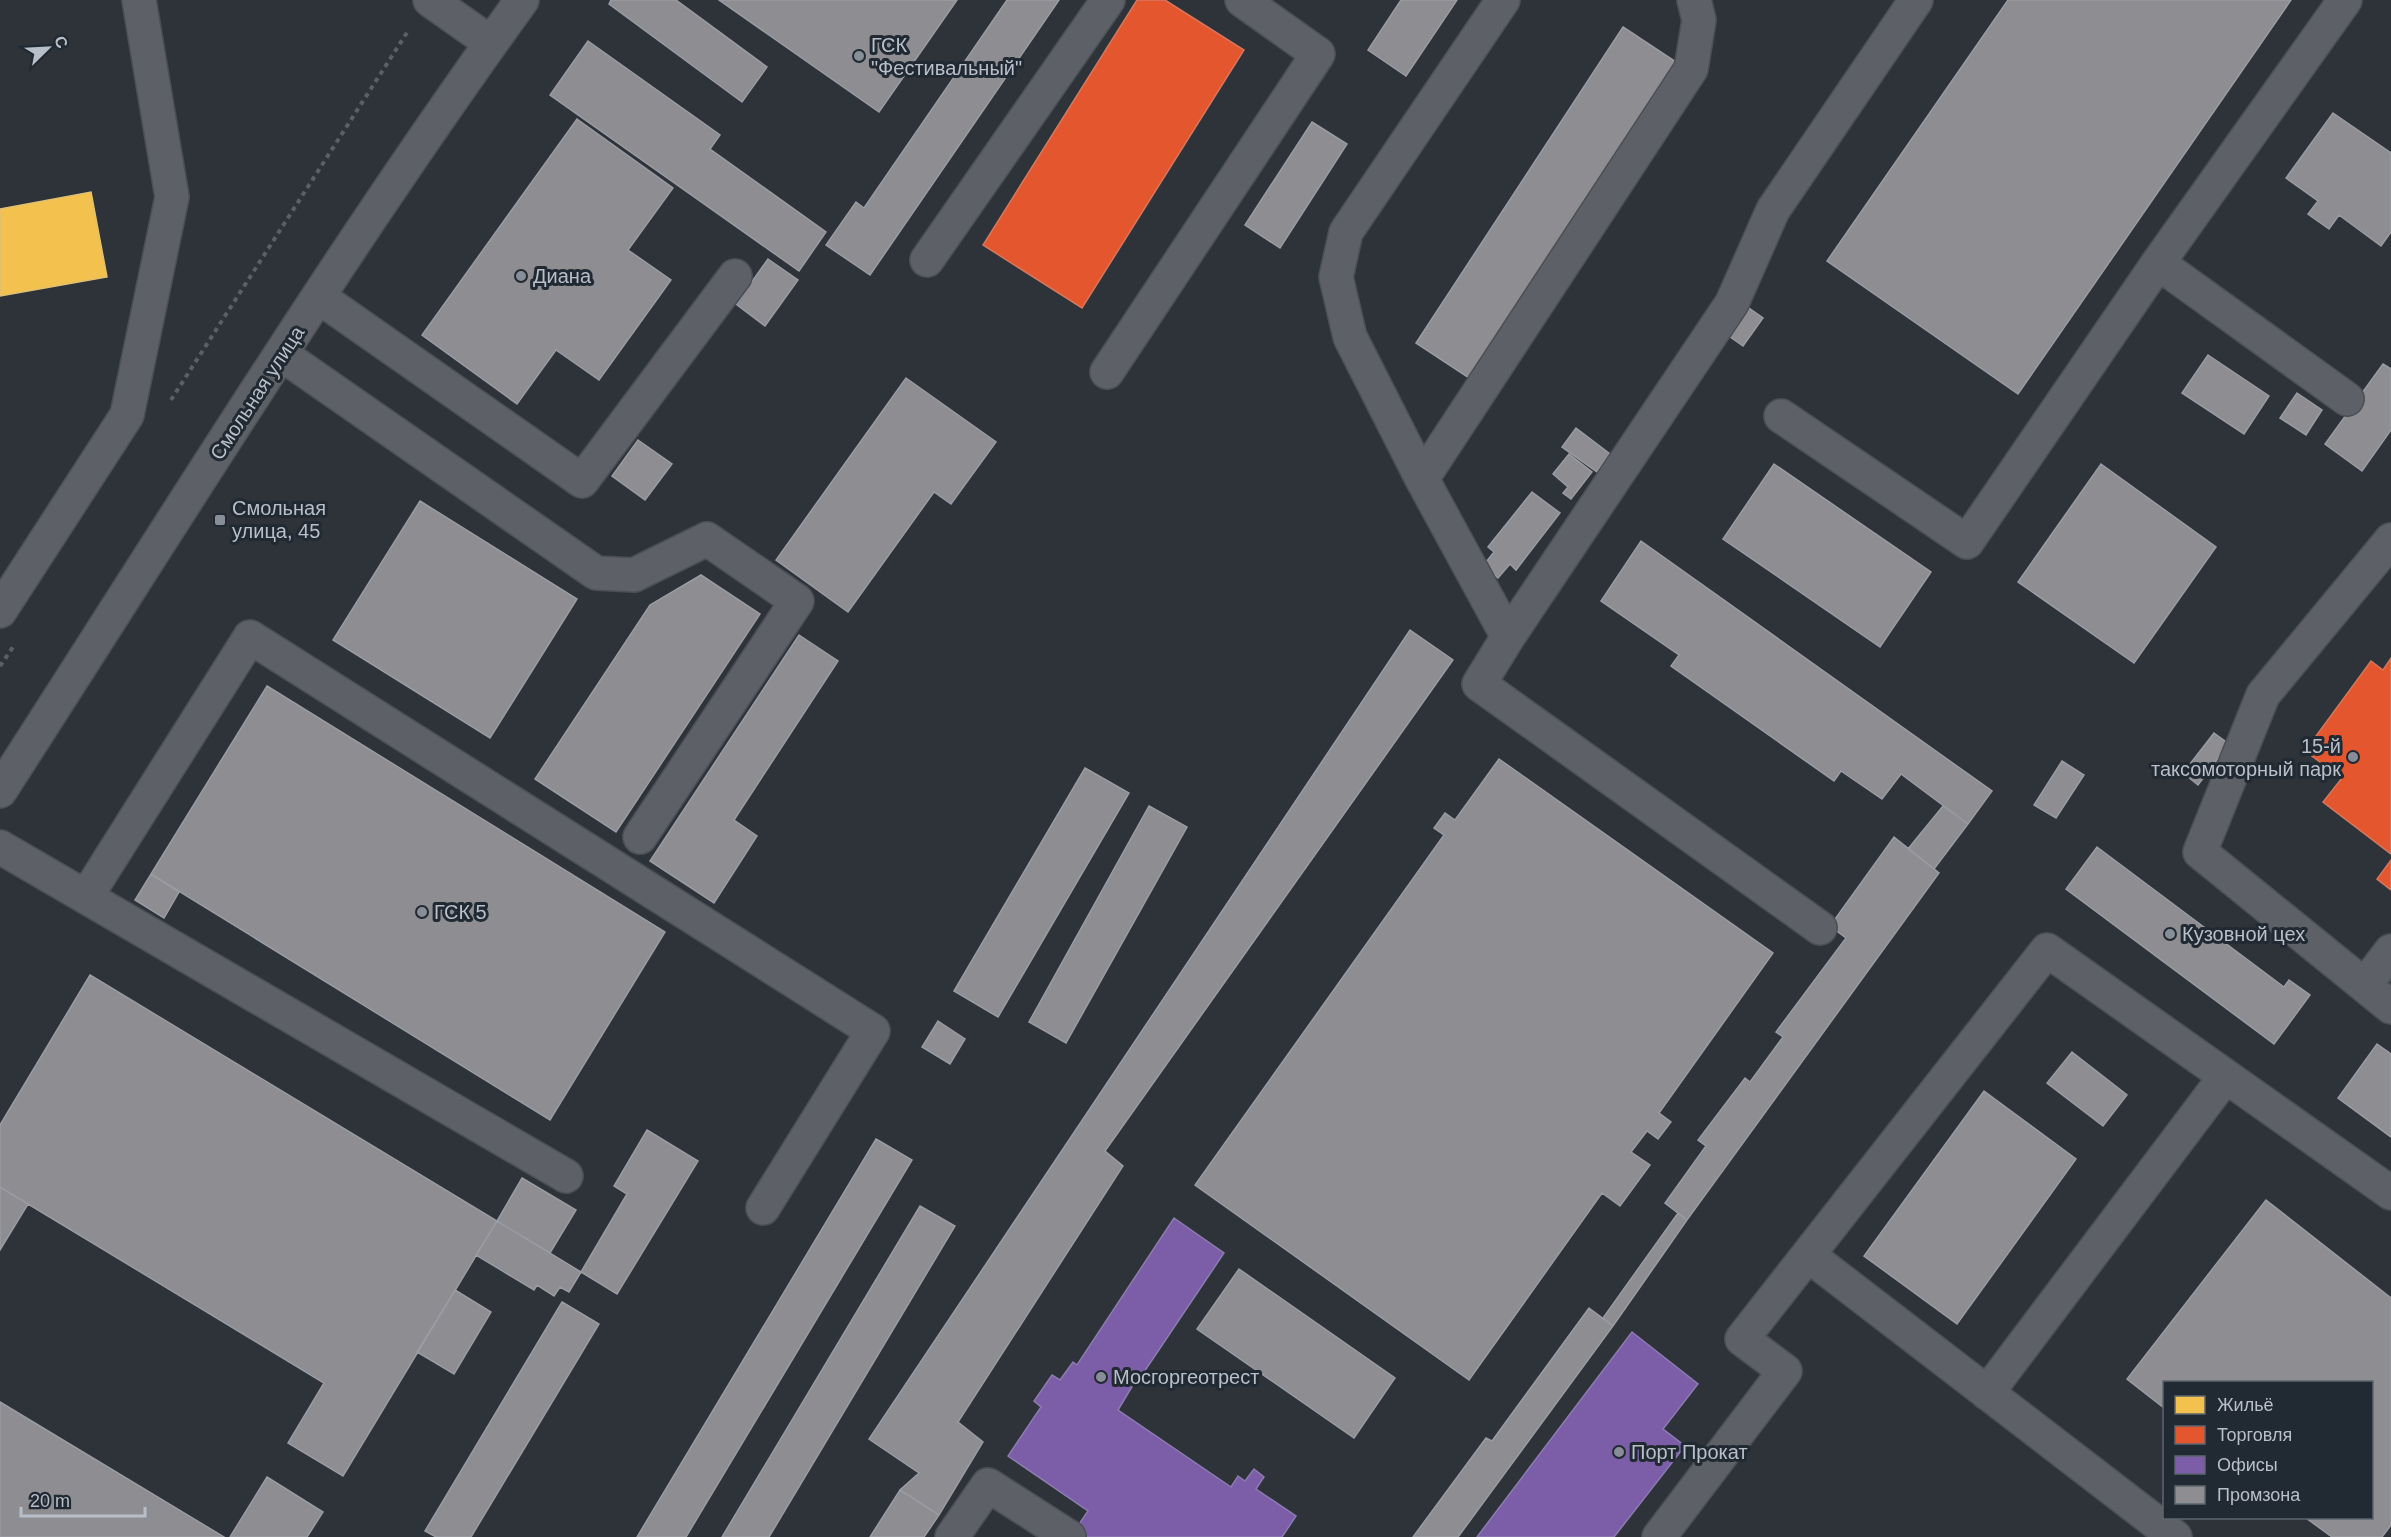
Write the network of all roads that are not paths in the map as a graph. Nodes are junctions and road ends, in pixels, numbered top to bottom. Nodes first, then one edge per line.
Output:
1 (139, 0) edge
2 (430, 0) edge
3 (522, 0) edge
4 (1108, 0) edge
5 (1242, 0) edge
6 (1503, 0) edge
7 (1694, 0) edge
8 (1916, 0) edge
9 (2345, 0) edge
10 (491, 43) junction
11 (927, 260) dead end
12 (2158, 263) junction
13 (735, 276) dead end
14 (319, 297) junction
15 (281, 354) junction
16 (1107, 372) dead end
17 (2346, 399) dead end
18 (1781, 416) dead end
19 (1422, 479) junction
20 (2391, 540) edge
21 (0, 611) edge
22 (1508, 637) junction
23 (0, 791) edge
24 (640, 837) dead end
25 (0, 847) edge
26 (86, 897) junction
27 (1820, 928) dead end
28 (2391, 951) edge
29 (2365, 985) junction
30 (2391, 1007) edge
31 (2225, 1077) junction
32 (566, 1176) dead end
33 (2391, 1193) edge
34 (763, 1208) dead end
35 (1808, 1255) junction
36 (1987, 1393) junction
37 (952, 1537) edge
38 (1069, 1537) edge
39 (1659, 1537) edge
40 (2175, 1537) edge

1 - 21 street
2 - 10 street
3 - 10 street, Смольная улица
4 - 11 street
5 - 16 street
6 - 19 street
7 - 19 street
8 - 22 street
9 - 12 street
10 - 14 street, Смольная улица
12 - 17 street
12 - 18 street
13 - 14 street
14 - 15 street, Смольная улица
15 - 23 street, Смольная улица
15 - 24 street
19 - 22 street
20 - 29 street
22 - 27 street
25 - 26 street
26 - 32 street
26 - 34 street
28 - 29 street
29 - 30 street
31 - 33 street
31 - 35 street
31 - 36 street
35 - 36 street
35 - 39 street
36 - 40 street
37 - 38 street

